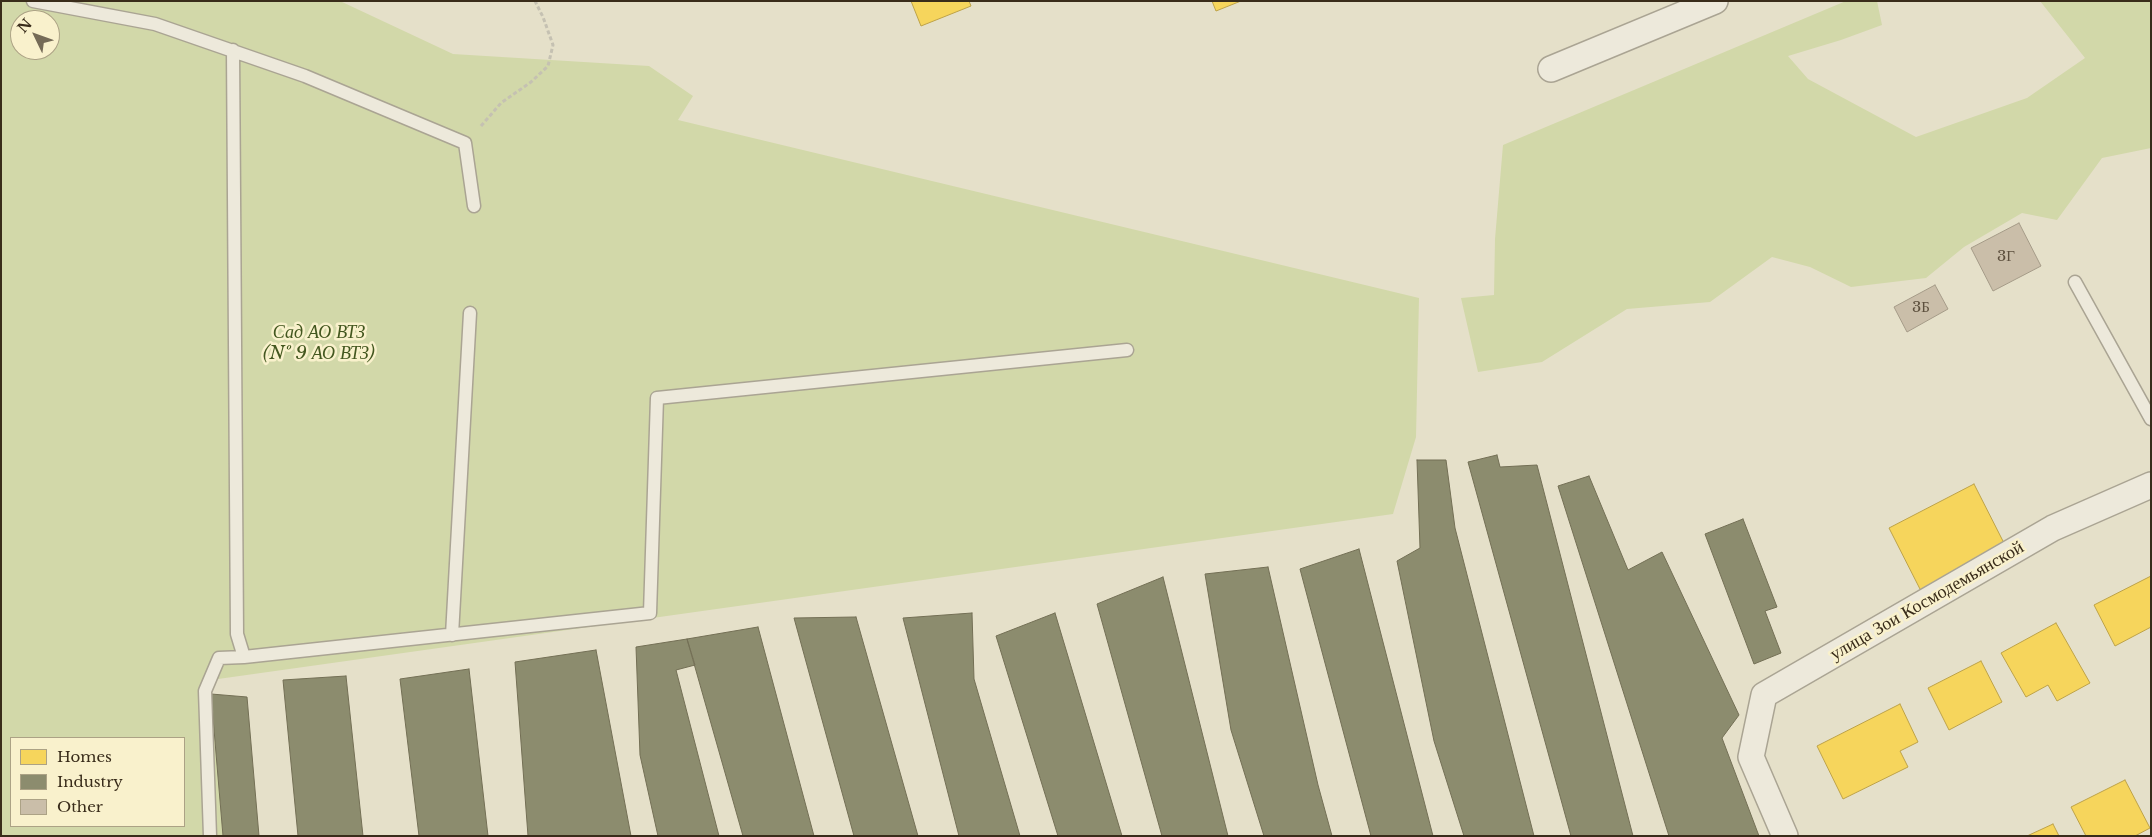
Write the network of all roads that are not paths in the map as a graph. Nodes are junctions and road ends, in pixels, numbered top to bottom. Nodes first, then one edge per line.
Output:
1 (33, 1) edge
2 (1715, 1) edge
3 (233, 50) junction
4 (1552, 69) dead end
5 (474, 206) dead end
6 (2075, 282) dead end
7 (470, 313) dead end
8 (1127, 350) dead end
9 (2151, 420) edge
10 (2151, 485) edge
11 (452, 635) junction
12 (244, 657) junction
13 (210, 836) edge
14 (1785, 836) edge

1 - 3 lane
2 - 4 street
3 - 5 lane
3 - 12 lane
6 - 9 lane
7 - 11 lane
8 - 11 lane
10 - 14 street, улица Зои Космодемьянской
11 - 12 lane
12 - 13 lane

